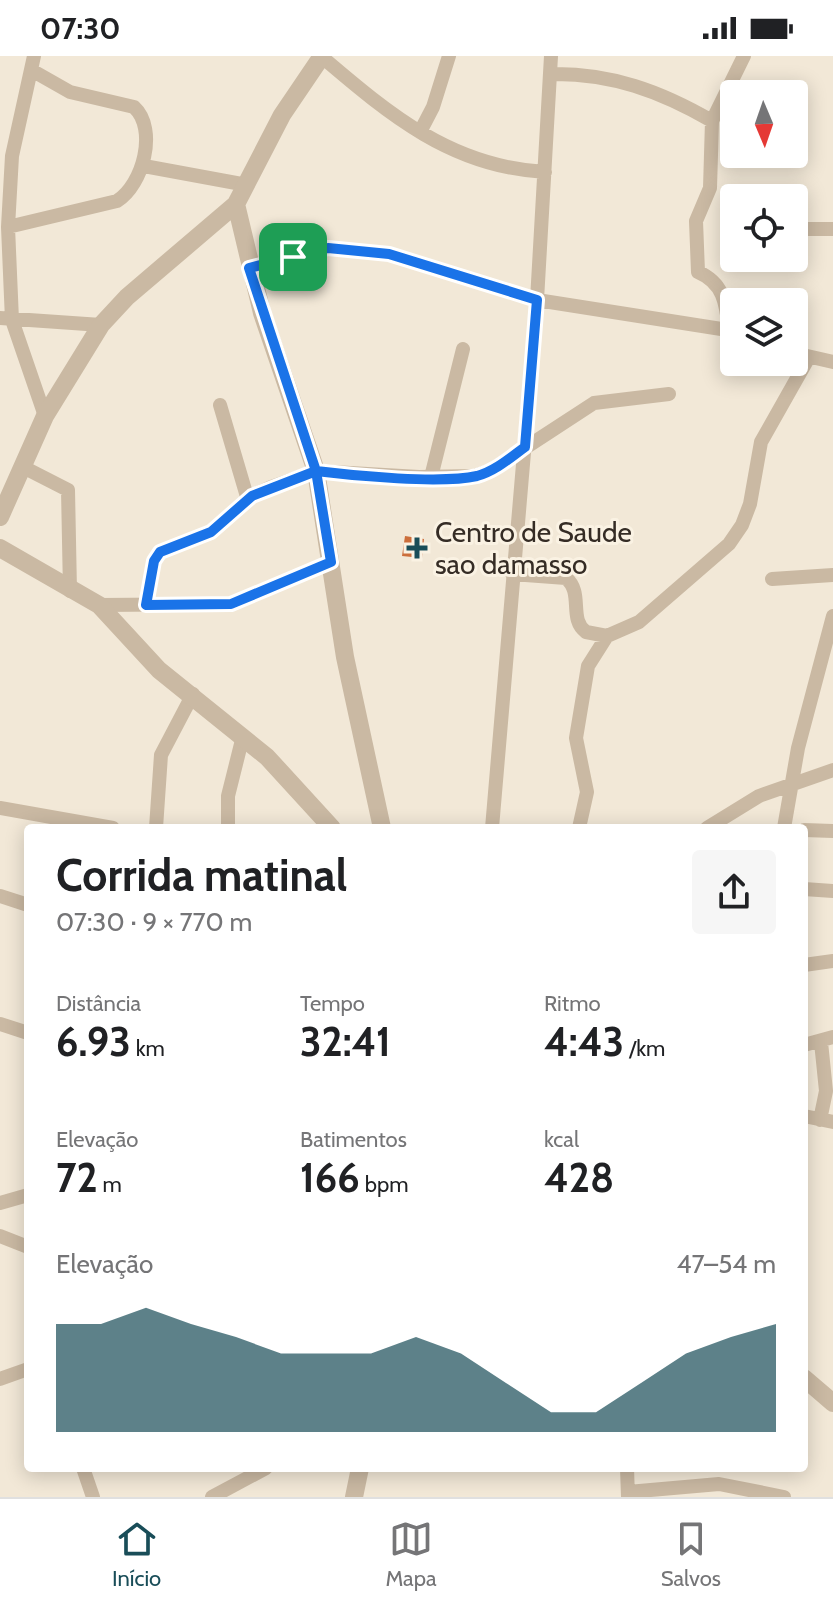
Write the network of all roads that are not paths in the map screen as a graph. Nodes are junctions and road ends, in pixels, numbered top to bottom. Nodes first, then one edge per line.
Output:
1 (449, 56) edge
2 (551, 56) edge
3 (744, 56) edge
4 (322, 57) edge
5 (34, 64) edge
6 (551, 74) junction
7 (712, 121) junction
8 (420, 132) junction
9 (144, 166) junction
10 (545, 172) junction
11 (247, 185) junction
12 (236, 204) junction
13 (8, 227) junction
14 (808, 229) edge
15 (833, 229) edge
16 (249, 268) junction
17 (720, 290) edge
18 (537, 300) junction
19 (6, 319) edge
20 (101, 325) junction
21 (720, 328) edge
22 (463, 349) dead end
23 (809, 357) joint
24 (833, 362) edge
25 (669, 394) dead end
26 (220, 405) dead end
27 (45, 416) junction
28 (525, 447) junction
29 (23, 467) junction
30 (316, 471) junction
31 (431, 477) junction
32 (248, 500) junction
33 (0, 517) edge
34 (0, 548) edge
35 (331, 562) junction
36 (512, 574) junction
37 (833, 575) edge
38 (772, 579) dead end
39 (70, 591) junction
40 (99, 605) junction
41 (146, 605) junction
42 (833, 616) edge
43 (607, 636) junction
44 (193, 694) junction
45 (243, 736) junction
46 (833, 770) edge
47 (792, 782) junction
48 (0, 808) edge
49 (90, 824) edge
50 (156, 824) edge
51 (228, 824) edge
52 (329, 824) edge
53 (381, 824) edge
54 (492, 824) edge
55 (580, 824) edge
56 (714, 824) edge
57 (785, 824) edge
58 (808, 830) edge
59 (833, 831) edge
60 (808, 889) edge
61 (833, 891) edge
62 (0, 896) edge
63 (24, 904) edge
64 (833, 961) edge
65 (808, 964) edge
66 (0, 1024) edge
67 (24, 1032) edge
68 (827, 1040) edge
69 (826, 1121) edge
70 (24, 1196) edge
71 (0, 1203) edge
72 (0, 1236) edge
73 (24, 1245) edge
74 (24, 1370) edge
75 (0, 1379) edge
76 (808, 1381) edge
77 (833, 1403) edge
78 (84, 1472) edge
79 (259, 1472) edge
80 (359, 1472) edge
81 (627, 1472) edge
82 (628, 1495) edge
83 (93, 1497) edge
84 (212, 1497) edge
85 (354, 1497) edge
86 (784, 1497) edge

1 - 8 street
2 - 6 street
3 - 7 street
4 - 8 street
4 - 11 street
5 - 9 street
5 - 13 street
6 - 7 street
6 - 10 street
7 - 17 street
8 - 10 street
9 - 11 street
9 - 13 street
10 - 18 street
11 - 12 street
12 - 16 street
12 - 20 street
13 - 19 street
14 - 15 street
16 - 18 street
16 - 30 street
18 - 21 street
18 - 28 street
19 - 20 street
19 - 27 street
20 - 27 street
22 - 31 street
23 - 24 street
23 - 43 street
25 - 28 street
26 - 32 street
27 - 29 street
28 - 31 street
28 - 36 street
29 - 33 street
29 - 39 street
30 - 31 street
30 - 32 street
30 - 35 street
32 - 41 street
34 - 39 street
35 - 41 street
35 - 53 street
36 - 43 street
36 - 54 street
37 - 38 street
39 - 40 street
40 - 41 street
40 - 44 street
42 - 47 street
43 - 55 street
44 - 45 street
44 - 50 street
45 - 51 street
45 - 52 street
46 - 47 street
47 - 56 street
47 - 57 street
48 - 49 street
58 - 59 street
60 - 61 street
62 - 63 street
64 - 65 street
66 - 67 street
68 - 69 street
70 - 71 street
72 - 73 street
74 - 75 street
76 - 77 street
78 - 83 street
79 - 84 street
80 - 85 street
81 - 82 street
82 - 86 street

